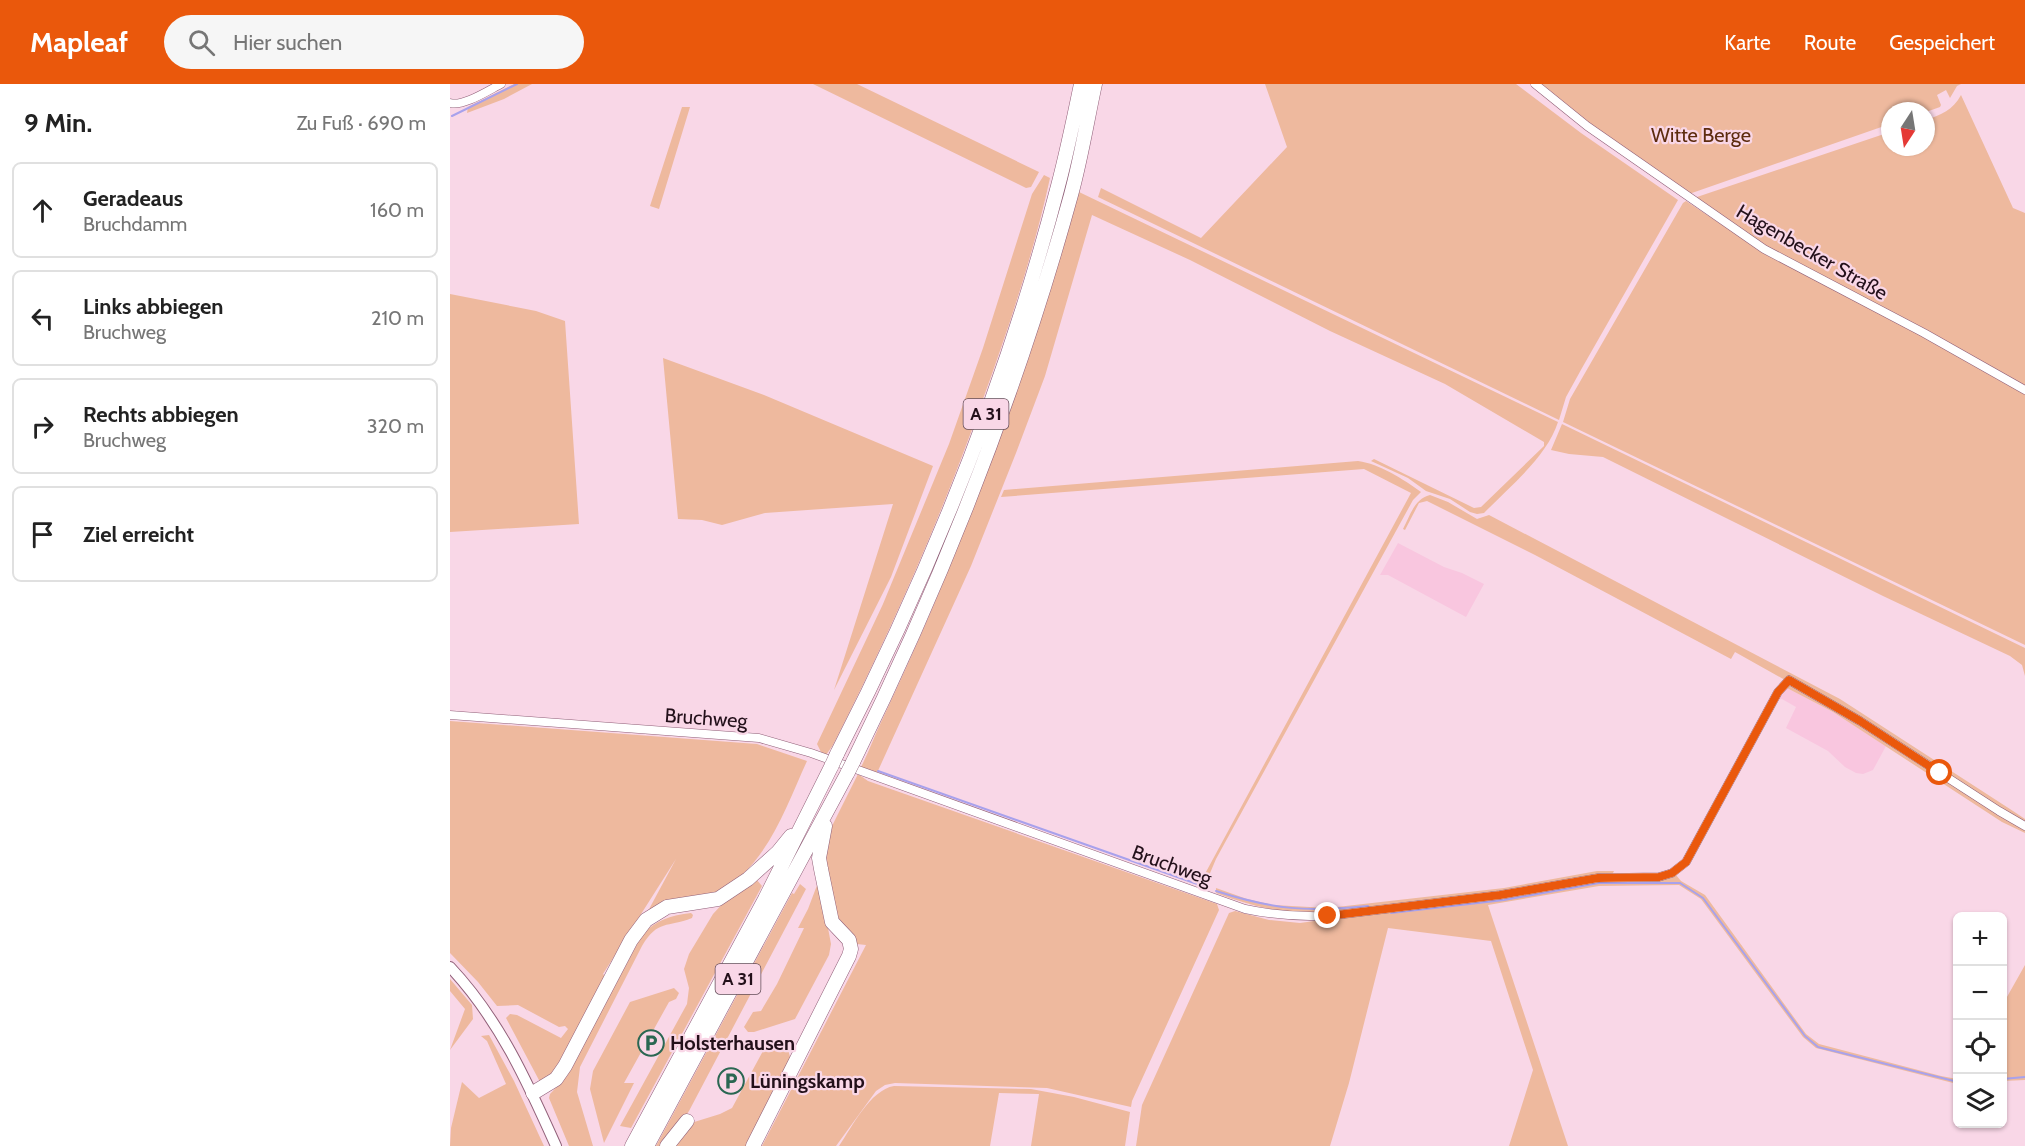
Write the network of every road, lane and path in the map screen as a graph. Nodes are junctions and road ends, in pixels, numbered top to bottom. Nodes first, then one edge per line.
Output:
1 (501, 84) edge
2 (1081, 84) edge
3 (1095, 84) edge
4 (1535, 84) edge
5 (450, 103) edge
6 (2025, 390) edge
7 (450, 716) edge
8 (827, 812) junction
9 (807, 816) junction
10 (2025, 826) edge
11 (450, 967) edge
12 (533, 1093) junction
13 (687, 1121) dead end
14 (556, 1146) edge
15 (632, 1146) edge
16 (647, 1146) edge
17 (667, 1146) edge
18 (753, 1146) edge

1 - 5 street
2 - 9 highway, A 31
3 - 8 highway, A 31
4 - 6 street, Hagenbecker Straße
7 - 10 street, Bruchweg
8 - 16 highway, A 31
8 - 18 highway
9 - 12 highway
9 - 15 highway, A 31
11 - 12 main road
12 - 14 main road
13 - 17 highway

